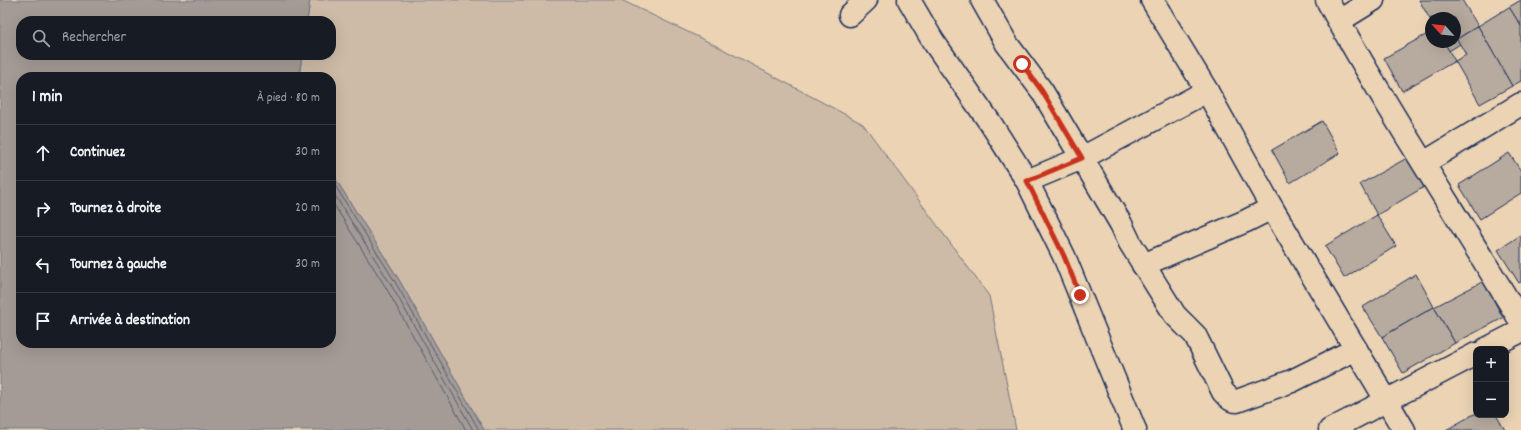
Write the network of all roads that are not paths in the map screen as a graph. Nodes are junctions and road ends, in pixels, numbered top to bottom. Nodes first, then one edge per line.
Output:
1 (866, 0) edge
2 (909, 0) edge
3 (982, 0) edge
4 (1152, 0) edge
5 (1327, 0) edge
6 (1373, 0) edge
7 (850, 15) dead end
8 (1339, 21) junction
9 (1208, 91) junction
10 (1521, 104) edge
11 (1082, 158) junction
12 (1424, 163) junction
13 (1027, 181) junction
14 (1272, 208) junction
15 (1143, 265) junction
16 (1515, 299) edge
17 (1521, 322) edge
18 (1521, 331) edge
19 (1492, 346) edge
20 (1356, 349) junction
21 (1473, 356) edge
22 (1386, 400) junction
23 (1135, 430) edge
24 (1330, 430) edge
25 (1404, 430) edge

1 - 7 street
2 - 13 street
3 - 11 street
4 - 9 street
5 - 8 street
6 - 8 street
8 - 12 street
9 - 11 street
9 - 14 street
10 - 12 street
11 - 13 street
11 - 15 street
12 - 16 street
13 - 23 street
14 - 15 street
14 - 20 street
15 - 20 street
16 - 17 street
18 - 19 street
20 - 22 street
21 - 22 street
22 - 24 street
22 - 25 street

